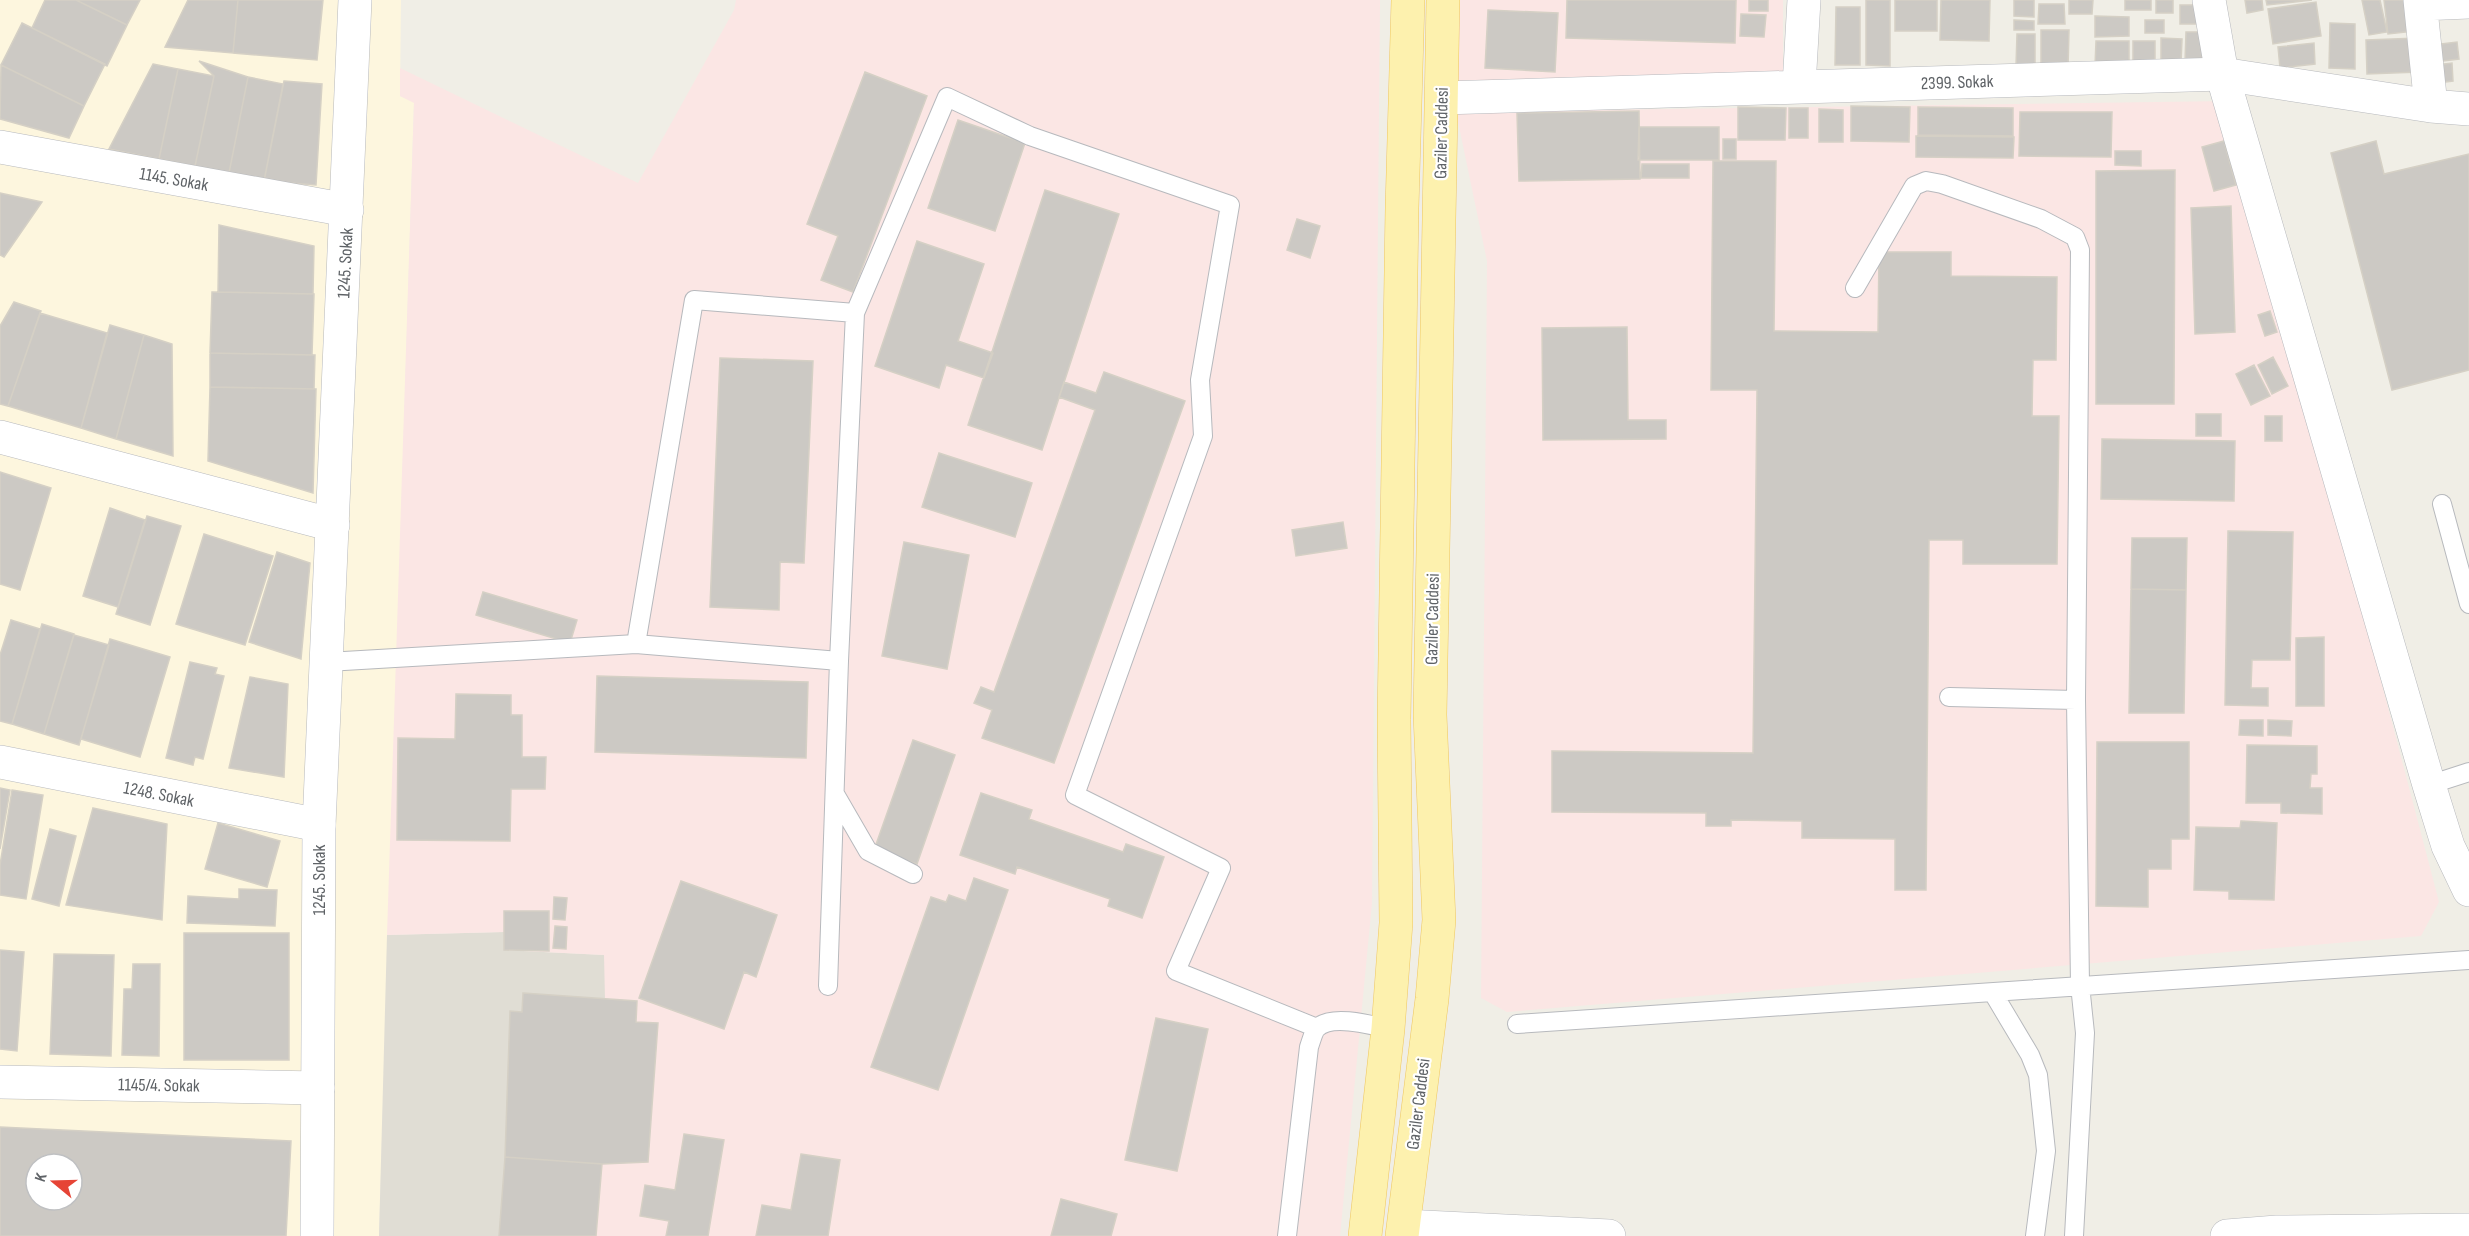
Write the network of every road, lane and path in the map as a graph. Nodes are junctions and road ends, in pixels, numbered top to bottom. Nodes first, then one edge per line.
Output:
1 (355, 0) edge
2 (1408, 0) edge
3 (1443, 0) edge
4 (1804, 0) edge
5 (2209, 0) edge
6 (2421, 2) edge
7 (2469, 2) edge
8 (2222, 74) junction
9 (1799, 86) junction
10 (1442, 98) junction
11 (2432, 106) junction
12 (2469, 109) edge
13 (0, 147) edge
14 (347, 210) junction
15 (1855, 288) dead end
16 (855, 313) junction
17 (0, 437) edge
18 (2442, 504) dead end
19 (333, 525) junction
20 (2469, 604) edge
21 (636, 644) junction
22 (839, 661) junction
23 (327, 662) junction
24 (1949, 697) dead end
25 (2076, 700) junction
26 (0, 762) edge
27 (2469, 772) edge
28 (2429, 785) junction
29 (834, 792) junction
30 (319, 825) junction
31 (913, 874) dead end
32 (2469, 890) edge
33 (2469, 960) edge
34 (1393, 965) junction
35 (2080, 985) junction
36 (828, 986) dead end
37 (1993, 993) junction
38 (1517, 1024) dead end
39 (1317, 1028) junction
40 (1388, 1029) junction
41 (0, 1082) edge
42 (318, 1088) junction
43 (2469, 1230) edge
44 (1392, 1233) edge
45 (317, 1236) edge
46 (1287, 1236) edge
47 (1365, 1236) edge
48 (1610, 1236) edge
49 (2034, 1236) edge
50 (2074, 1236) edge
51 (2227, 1236) edge

1 - 14 street, 1245. Sokak
2 - 34 main road, Gaziler Caddesi
3 - 10 main road, Gaziler Caddesi
4 - 9 street
5 - 8 street
6 - 7 street
6 - 11 street
8 - 9 street, 2399. Sokak
8 - 11 street, 2399. Sokak
8 - 28 street
9 - 10 street, 2399. Sokak
10 - 44 main road, Gaziler Caddesi
11 - 12 street, 2399. Sokak
13 - 14 street, 1145. Sokak
14 - 19 street, 1245. Sokak
15 - 25 lane
16 - 21 lane
16 - 22 lane
16 - 39 lane
17 - 19 street
18 - 20 lane
19 - 23 street, 1245. Sokak
21 - 22 lane
21 - 23 lane
22 - 29 lane
23 - 30 street, 1245. Sokak
24 - 25 lane
25 - 35 lane
26 - 30 street, 1248. Sokak
27 - 28 lane
28 - 32 street
29 - 31 lane
29 - 36 lane
30 - 42 street, 1245. Sokak
33 - 35 lane
34 - 40 main road, Gaziler Caddesi
34 - 44 main road
35 - 37 lane
35 - 50 lane
37 - 38 lane
37 - 49 lane
39 - 40 lane
39 - 46 lane
40 - 47 main road, Gaziler Caddesi
41 - 42 street, 1145/4. Sokak
42 - 45 street, 1245. Sokak
43 - 51 street
44 - 48 street

